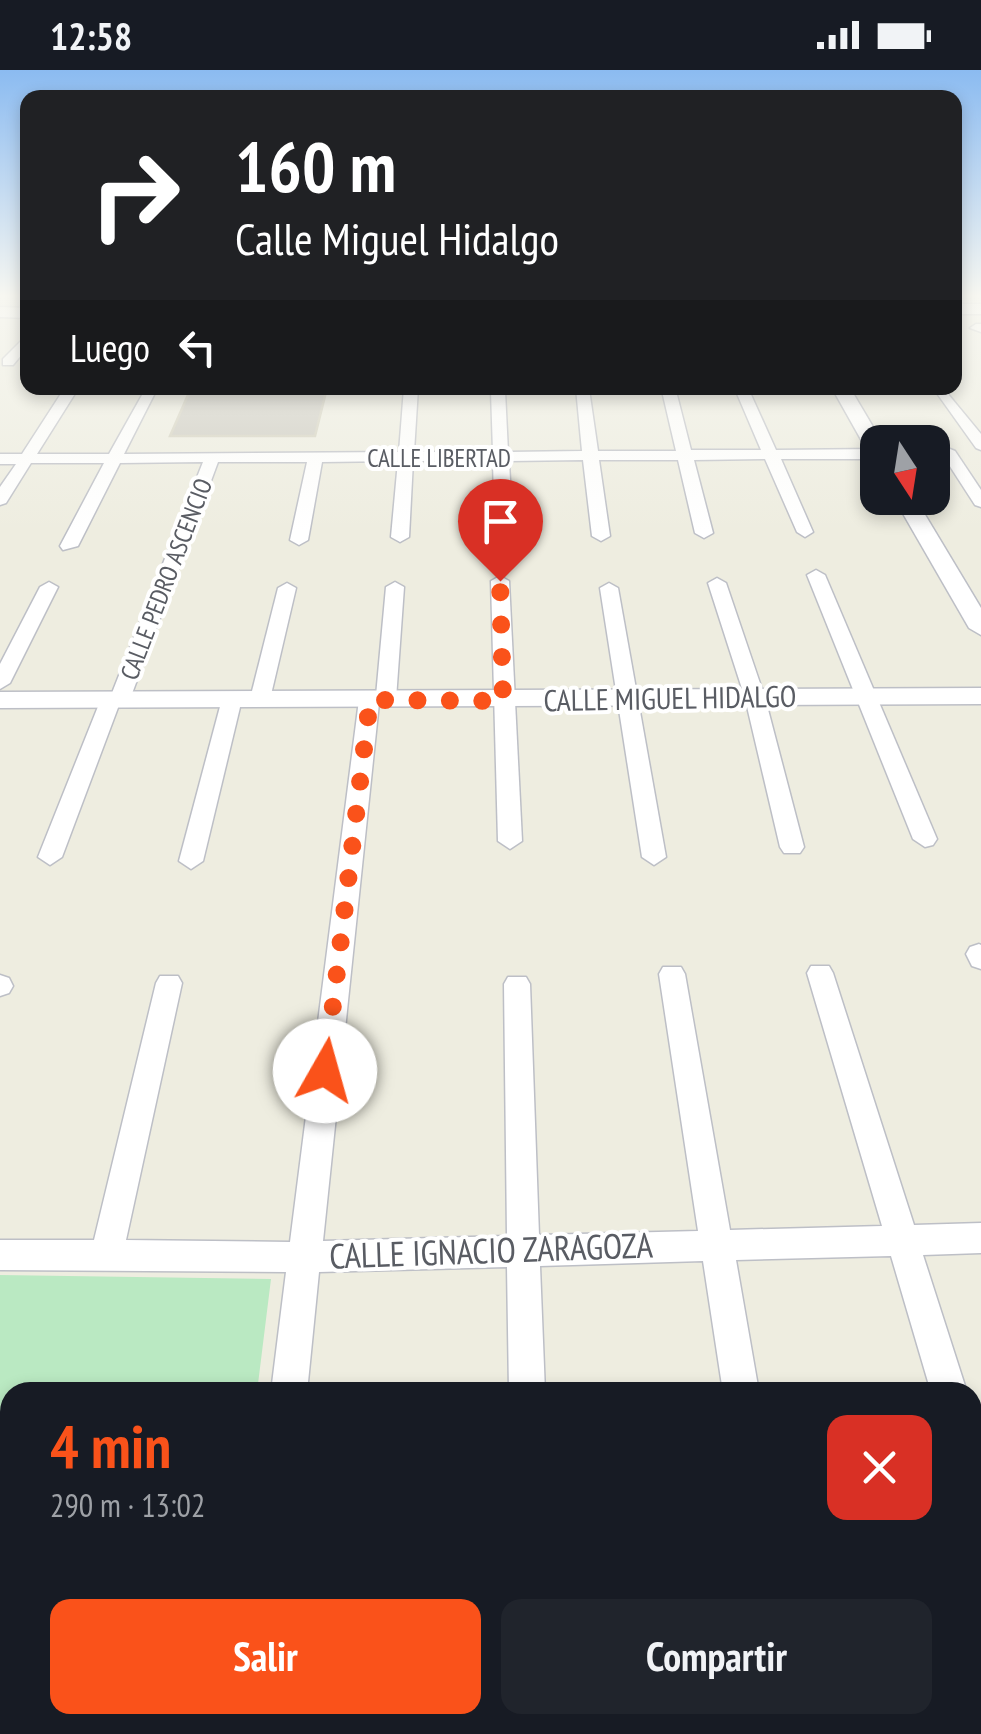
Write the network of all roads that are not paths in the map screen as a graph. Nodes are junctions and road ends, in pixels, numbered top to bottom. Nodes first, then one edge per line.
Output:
1 (67, 395) edge
2 (148, 395) edge
3 (411, 395) edge
4 (498, 395) edge
5 (583, 395) edge
6 (670, 395) edge
7 (745, 395) edge
8 (845, 395) edge
9 (945, 395) edge
10 (862, 425) edge
11 (981, 445) edge
12 (860, 453) edge
13 (950, 454) edge
14 (981, 454) edge
15 (770, 455) junction
16 (589, 456) junction
17 (685, 456) junction
18 (500, 457) junction
19 (116, 458) junction
20 (212, 458) junction
21 (315, 458) junction
22 (406, 458) junction
23 (0, 459) edge
24 (27, 459) junction
25 (950, 465) edge
26 (0, 500) edge
27 (981, 502) edge
28 (914, 515) edge
29 (805, 532) dead end
30 (704, 533) dead end
31 (400, 536) dead end
32 (601, 536) dead end
33 (504, 538) dead end
34 (299, 540) dead end
35 (68, 546) dead end
36 (816, 575) dead end
37 (500, 581) dead end
38 (717, 583) dead end
39 (50, 587) dead end
40 (287, 588) dead end
41 (395, 588) dead end
42 (609, 588) dead end
43 (981, 628) edge
44 (0, 683) edge
45 (869, 696) junction
46 (981, 696) edge
47 (628, 698) junction
48 (755, 698) junction
49 (116, 699) junction
50 (232, 699) junction
51 (260, 699) junction
52 (0, 700) edge
53 (378, 700) junction
54 (503, 701) junction
55 (925, 839) dead end
56 (510, 841) dead end
57 (792, 846) dead end
58 (50, 857) dead end
59 (654, 857) dead end
60 (191, 861) dead end
61 (820, 973) dead end
62 (672, 974) dead end
63 (169, 983) dead end
64 (517, 984) dead end
65 (981, 1238) edge
66 (902, 1241) junction
67 (718, 1244) junction
68 (523, 1250) junction
69 (0, 1254) edge
70 (108, 1254) junction
71 (302, 1257) junction
72 (290, 1382) edge
73 (527, 1382) edge
74 (739, 1382) edge
75 (946, 1382) edge

1 - 24 street
2 - 19 street
3 - 22 street
4 - 18 street
5 - 16 street
6 - 17 street
7 - 15 street
8 - 10 street
9 - 11 street
12 - 15 street, CALLE LIBERTAD
13 - 14 street
15 - 17 street, CALLE LIBERTAD
15 - 29 street
16 - 17 street, CALLE LIBERTAD
16 - 18 street, CALLE LIBERTAD
16 - 32 street
17 - 30 street
18 - 22 street, CALLE LIBERTAD
18 - 33 street
19 - 20 street, CALLE LIBERTAD
19 - 24 street, CALLE LIBERTAD
19 - 35 street
20 - 21 street, CALLE LIBERTAD
20 - 49 street, CALLE PEDRO ASCENCIO
21 - 22 street, CALLE LIBERTAD
21 - 34 street
22 - 31 street
23 - 24 street, CALLE LIBERTAD
24 - 26 street
25 - 27 street
28 - 43 street
36 - 45 street
37 - 54 street
38 - 48 street
39 - 44 street
40 - 51 street
41 - 53 street
42 - 47 street
45 - 46 street, CALLE MIGUEL HIDALGO
45 - 48 street, CALLE MIGUEL HIDALGO
45 - 55 street
47 - 48 street, CALLE MIGUEL HIDALGO
47 - 54 street, CALLE MIGUEL HIDALGO
47 - 59 street
48 - 57 street
49 - 50 street, CALLE MIGUEL HIDALGO
49 - 52 street, CALLE MIGUEL HIDALGO
49 - 58 street, CALLE PEDRO ASCENCIO
50 - 51 street, CALLE MIGUEL HIDALGO
50 - 60 street
51 - 53 street, CALLE MIGUEL HIDALGO
53 - 54 street, CALLE MIGUEL HIDALGO
53 - 71 street
54 - 56 street
61 - 66 street
62 - 67 street
63 - 70 street
64 - 68 street
65 - 66 street, CALLE IGNACIO ZARAGOZA
66 - 67 street, CALLE IGNACIO ZARAGOZA
66 - 75 street
67 - 68 street, CALLE IGNACIO ZARAGOZA
67 - 74 street
68 - 71 street, CALLE IGNACIO ZARAGOZA
68 - 73 street
69 - 70 street, CALLE IGNACIO ZARAGOZA
70 - 71 street, CALLE IGNACIO ZARAGOZA
71 - 72 street

